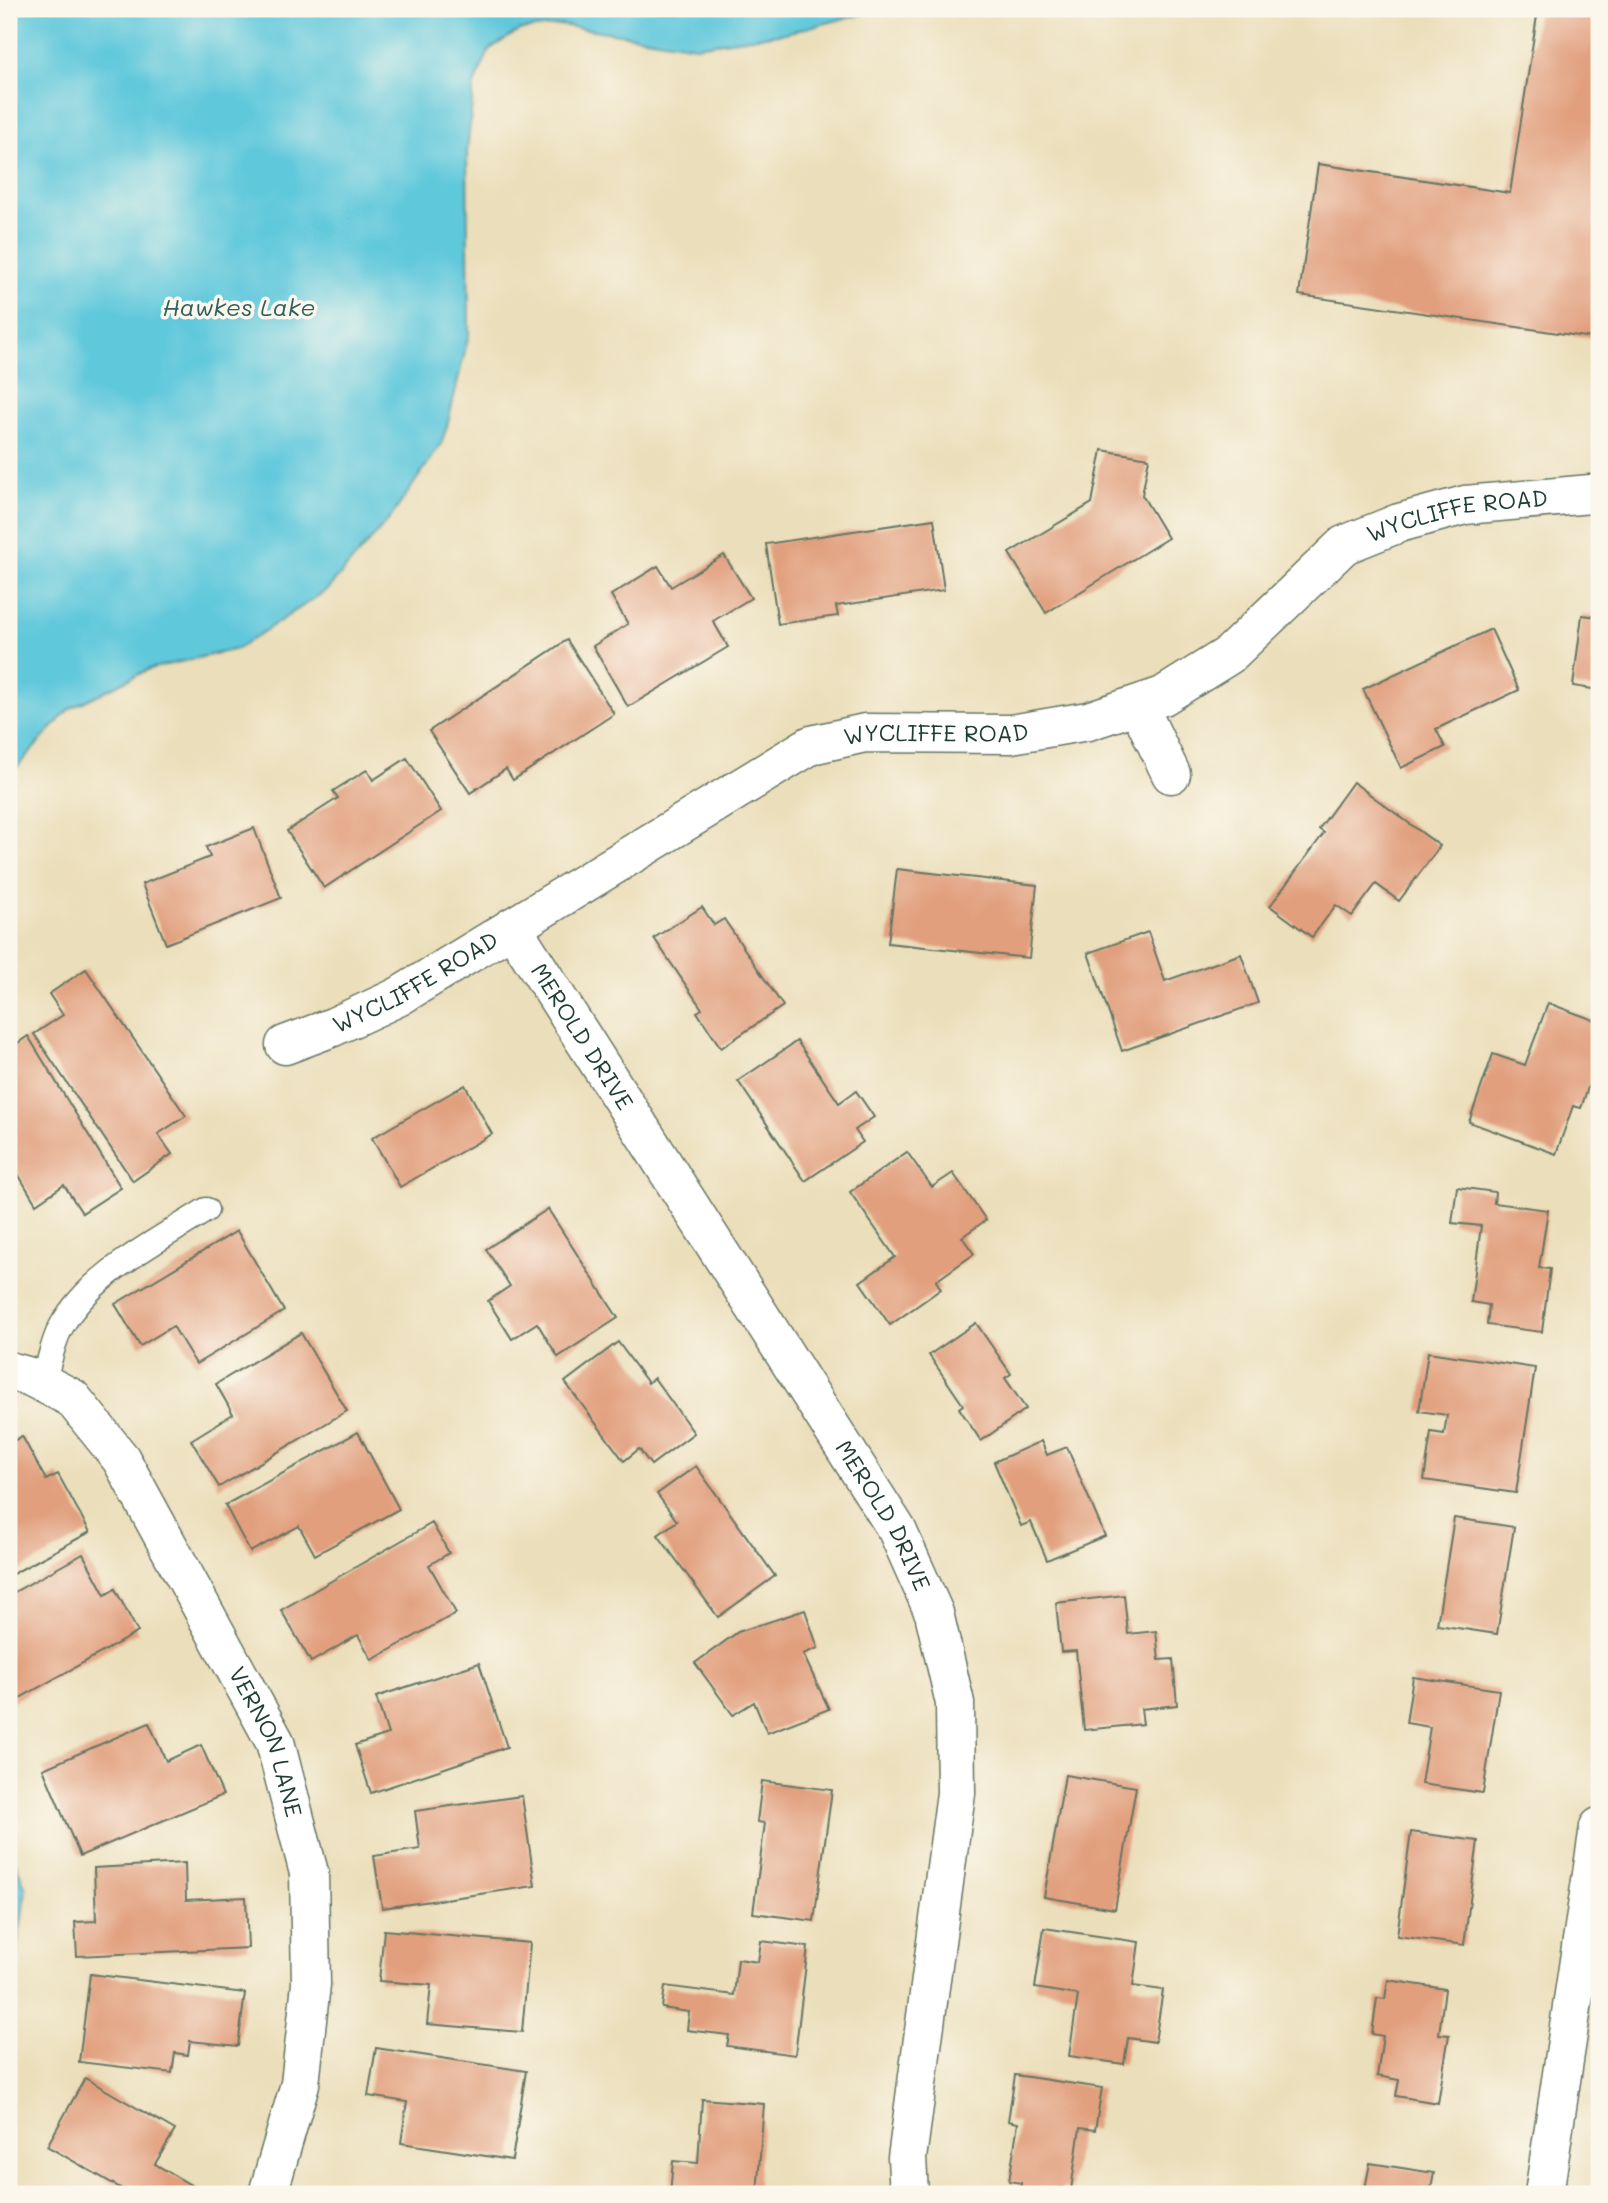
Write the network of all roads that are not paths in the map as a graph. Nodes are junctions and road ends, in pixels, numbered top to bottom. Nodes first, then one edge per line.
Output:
1 (1599, 495) edge
2 (1138, 705) junction
3 (1171, 774) dead end
4 (512, 927) junction
5 (285, 1045) dead end
6 (206, 1210) dead end
7 (26, 1377) edge
8 (1599, 1828) edge
9 (268, 2194) edge
10 (909, 2194) edge
11 (1545, 2194) edge

1 - 2 street, WYCLIFFE ROAD
2 - 3 street
2 - 4 street, WYCLIFFE ROAD
4 - 5 street, WYCLIFFE ROAD
4 - 10 street, MEROLD DRIVE
6 - 7 lane
7 - 9 street, VERNON LANE
8 - 11 street

